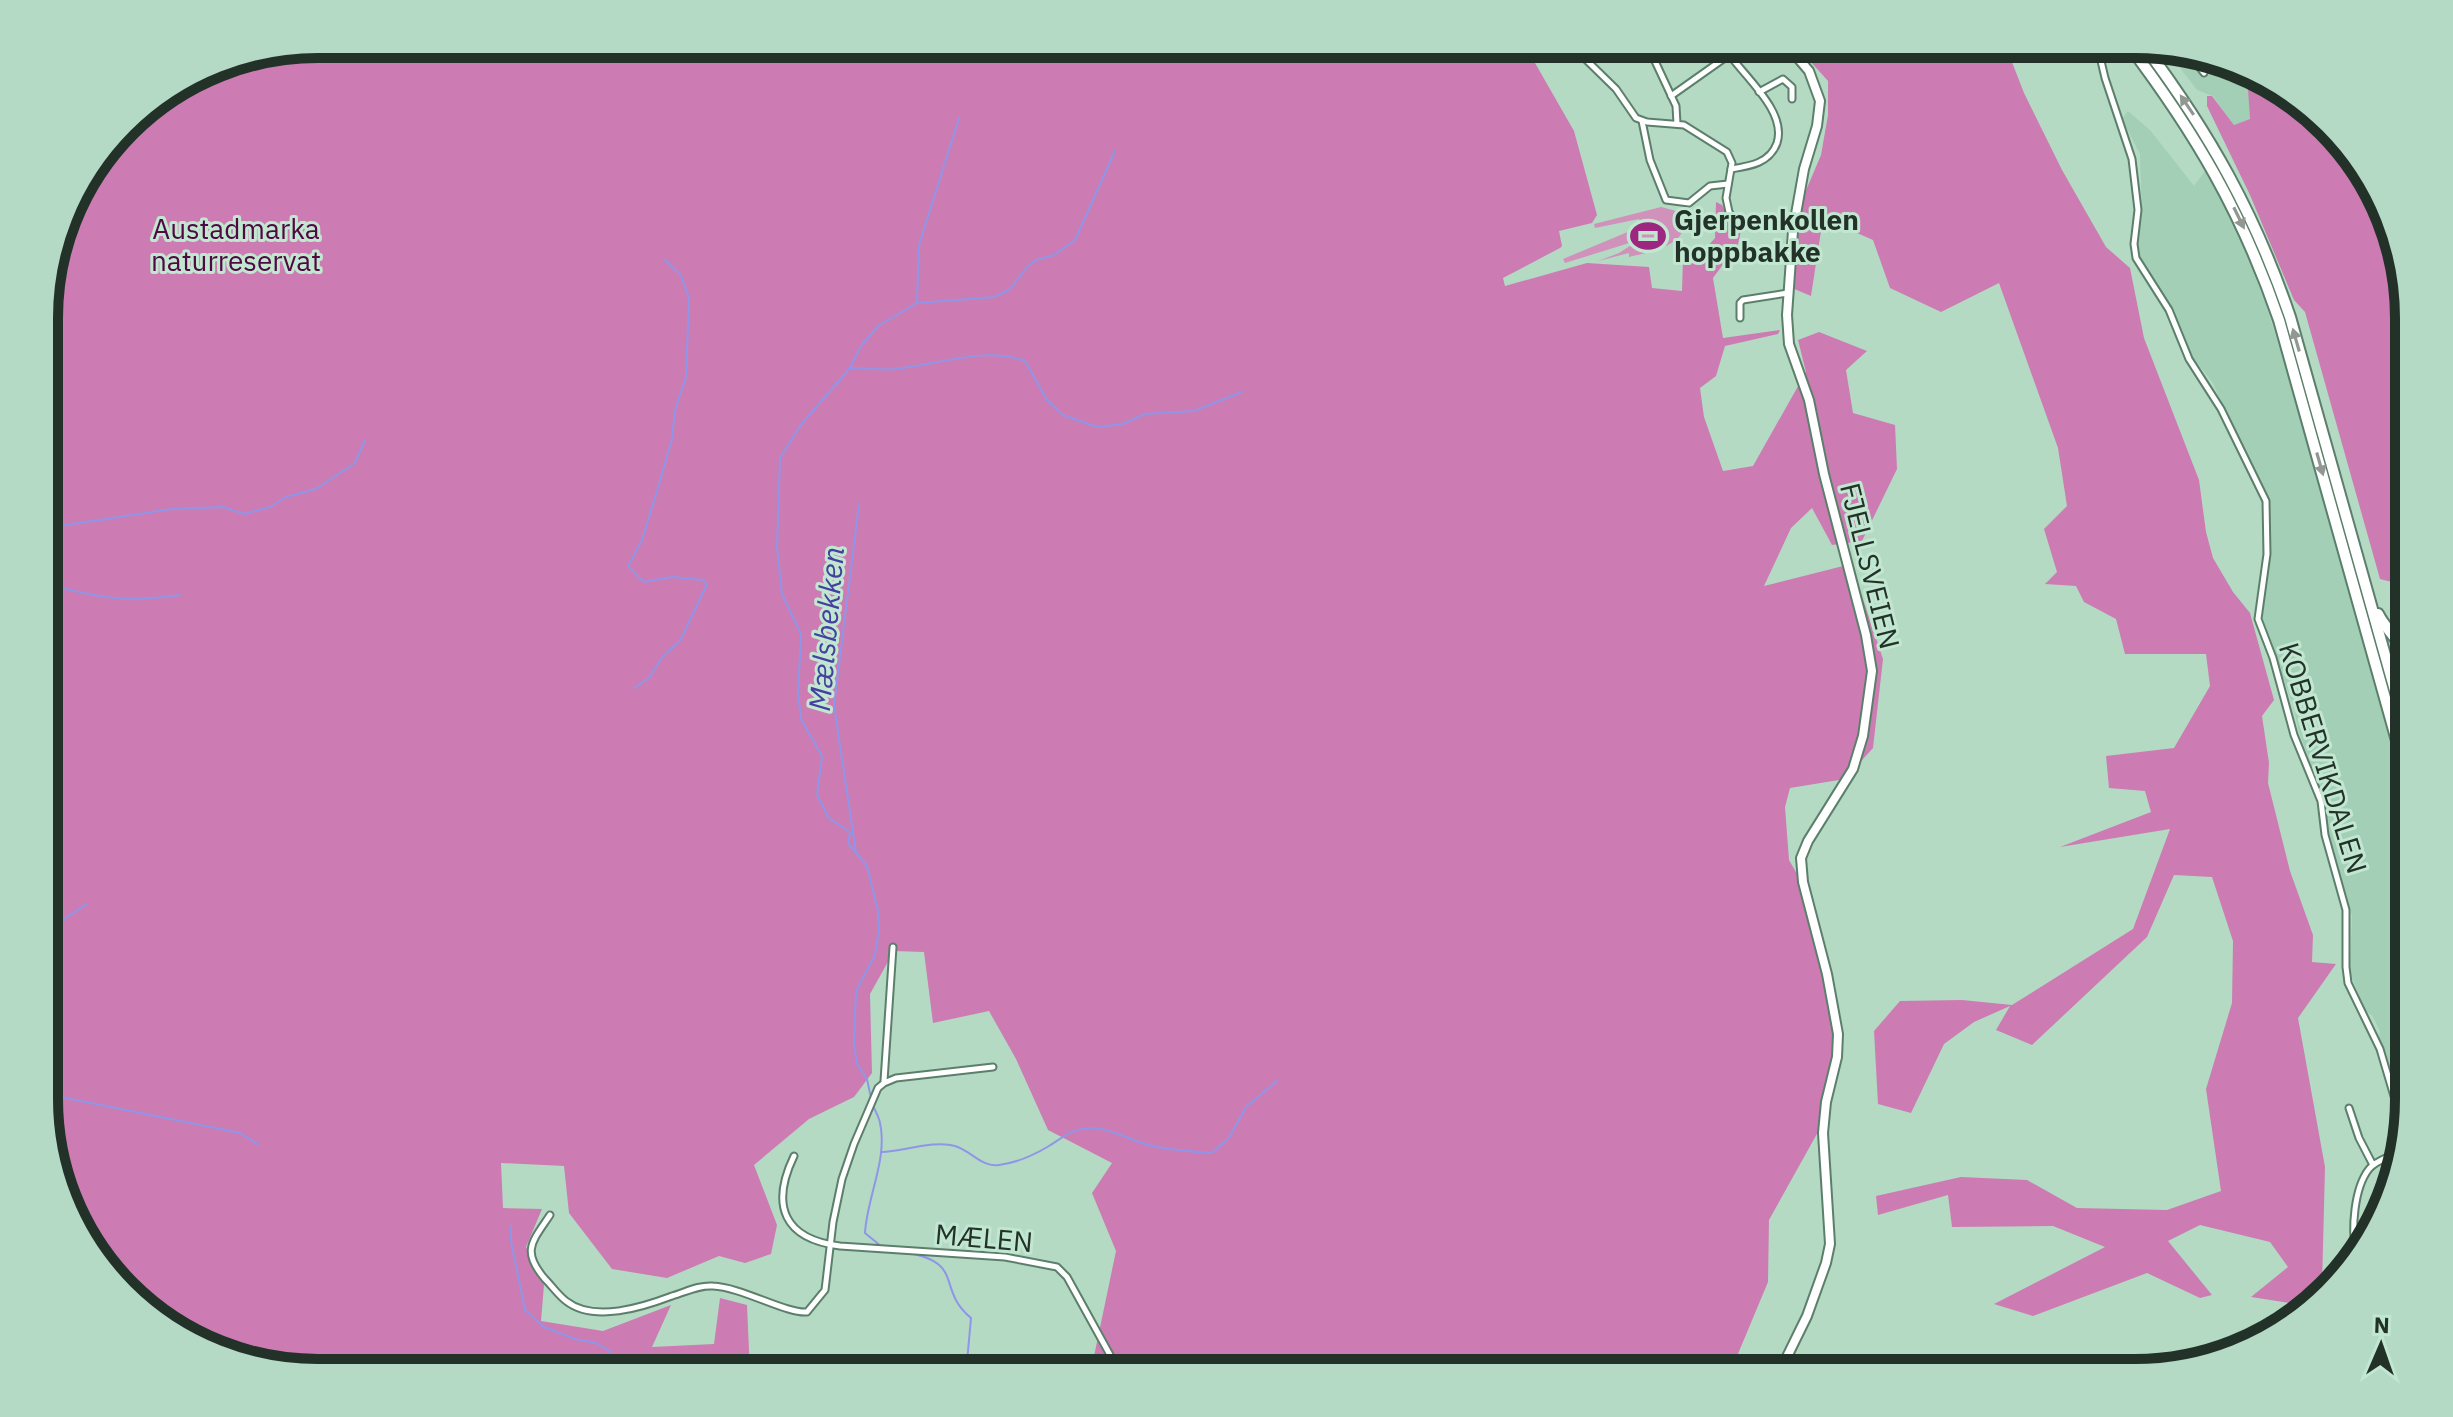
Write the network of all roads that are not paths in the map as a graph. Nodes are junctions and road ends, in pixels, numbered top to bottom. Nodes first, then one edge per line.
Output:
1 (1585, 58) edge
2 (1654, 58) edge
3 (1724, 58) edge
4 (1732, 58) edge
5 (1798, 58) edge
6 (2100, 58) edge
7 (2138, 58) edge
8 (2153, 59) edge
9 (2199, 66) edge
10 (2204, 73) dead end
11 (1759, 92) junction
12 (1671, 96) junction
13 (1792, 99) dead end
14 (1642, 121) junction
15 (1677, 124) junction
16 (1731, 169) junction
17 (1728, 184) junction
18 (1794, 219) junction
19 (1788, 293) junction
20 (1740, 318) dead end
21 (2362, 573) junction
22 (2394, 634) edge
23 (2394, 687) edge
24 (2394, 731) edge
25 (893, 947) dead end
26 (993, 1067) dead end
27 (884, 1083) junction
28 (2394, 1096) edge
29 (2349, 1108) dead end
30 (794, 1156) dead end
31 (2388, 1158) edge
32 (2373, 1165) junction
33 (550, 1215) dead end
34 (2354, 1238) edge
35 (830, 1245) junction
36 (1786, 1358) edge
37 (1112, 1359) edge

1 - 14 street
2 - 12 street
3 - 12 street
4 - 11 street
5 - 18 main road, FJELLSVEIEN
6 - 28 street, KOBBERVIKDALEN
7 -> 24 highway
21 -> 8 highway
9 - 10 street
11 - 13 street
11 - 16 street
12 - 15 street
14 - 15 street
14 - 17 street
15 - 16 street
16 - 17 street
17 - 18 street
18 - 19 main road, FJELLSVEIEN
19 - 20 street
19 - 36 main road, FJELLSVEIEN
21 - 22 highway
21 - 23 highway
25 - 27 street
26 - 27 street
27 - 35 street
29 - 32 street
30 - 35 street
31 - 32 street
32 - 34 street
33 - 35 street
35 - 37 street, MÆLEN

